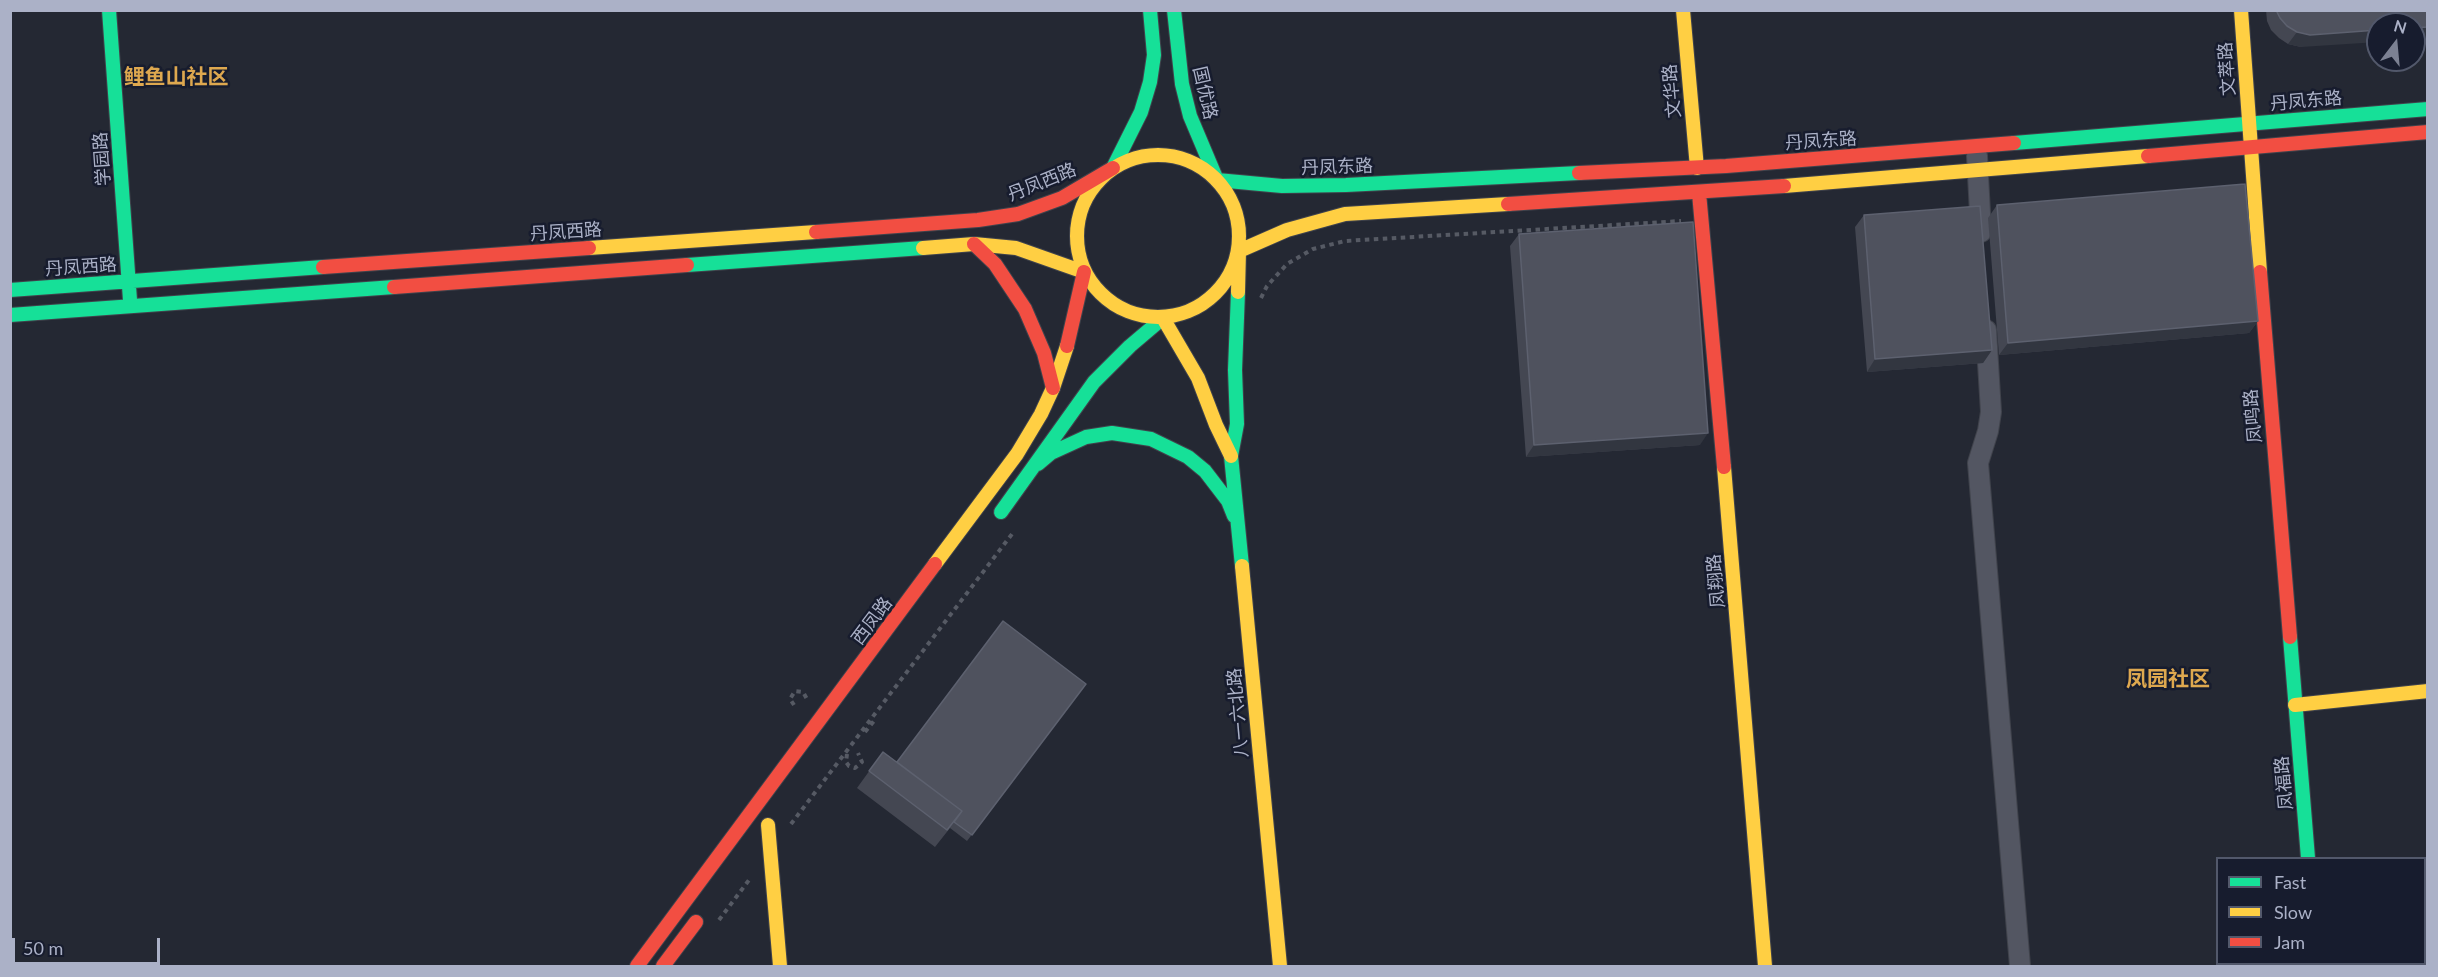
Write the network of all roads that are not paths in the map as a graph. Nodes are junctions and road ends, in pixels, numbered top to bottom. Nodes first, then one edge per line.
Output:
1 (109, 10) edge
2 (1150, 10) edge
3 (1174, 10) edge
4 (1683, 10) edge
5 (2241, 10) edge
6 (2427, 109) edge
7 (2248, 124) junction
8 (2427, 132) edge
9 (1976, 145) junction
10 (2250, 148) junction
11 (1113, 168) junction
12 (1697, 168) junction
13 (1978, 171) junction
14 (1217, 180) junction
15 (1699, 193) junction
16 (974, 244) junction
17 (1239, 251) junction
18 (1982, 251) edge
19 (1084, 272) junction
20 (129, 281) junction
21 (10, 290) edge
22 (131, 306) junction
23 (1985, 309) edge
24 (10, 315) edge
25 (1163, 318) junction
26 (1053, 388) junction
27 (1232, 456) junction
28 (1035, 466) junction
29 (993, 523) dead end
30 (1239, 531) junction
31 (2427, 691) edge
32 (2295, 705) junction
33 (754, 843) dead end
34 (2308, 857) edge
35 (705, 910) dead end
36 (637, 966) edge
37 (663, 966) edge
38 (780, 966) edge
39 (1280, 966) edge
40 (1765, 966) edge
41 (2020, 966) edge

1 - 20 main road, 学园路
2 - 11 main road
3 - 14 main road, 国优路
4 - 12 main road, 文华路
5 - 7 main road, 文萃路
6 - 7 main road, 丹凤东路
7 - 9 main road, 丹凤东路
7 - 10 main road, 凤鸣路
8 - 10 main road
9 - 12 main road, 丹凤东路
9 - 13 street
10 - 13 main road
10 - 32 main road, 凤鸣路
11 - 14 main road
11 - 19 main road
11 - 20 main road, 丹凤西路
12 - 14 main road, 丹凤东路
13 - 15 main road
13 - 18 street
14 - 17 main road
15 - 17 main road
15 - 40 main road, 凤翔路
16 - 19 main road
16 - 22 main road
16 - 26 main road
17 - 25 main road
17 - 27 main road, 八一六北路
19 - 25 main road
19 - 26 main road, 西凤路
20 - 21 main road, 丹凤西路
20 - 22 main road, 学园路
22 - 24 main road
23 - 41 street
25 - 27 main road, 八一六北路
25 - 28 main road
26 - 36 main road, 西凤路
27 - 30 main road, 八一六北路
28 - 29 main road
28 - 30 main road
30 - 39 main road, 八一六北路
31 - 32 main road
32 - 34 main road, 凤福路
33 - 38 main road
35 - 37 main road

